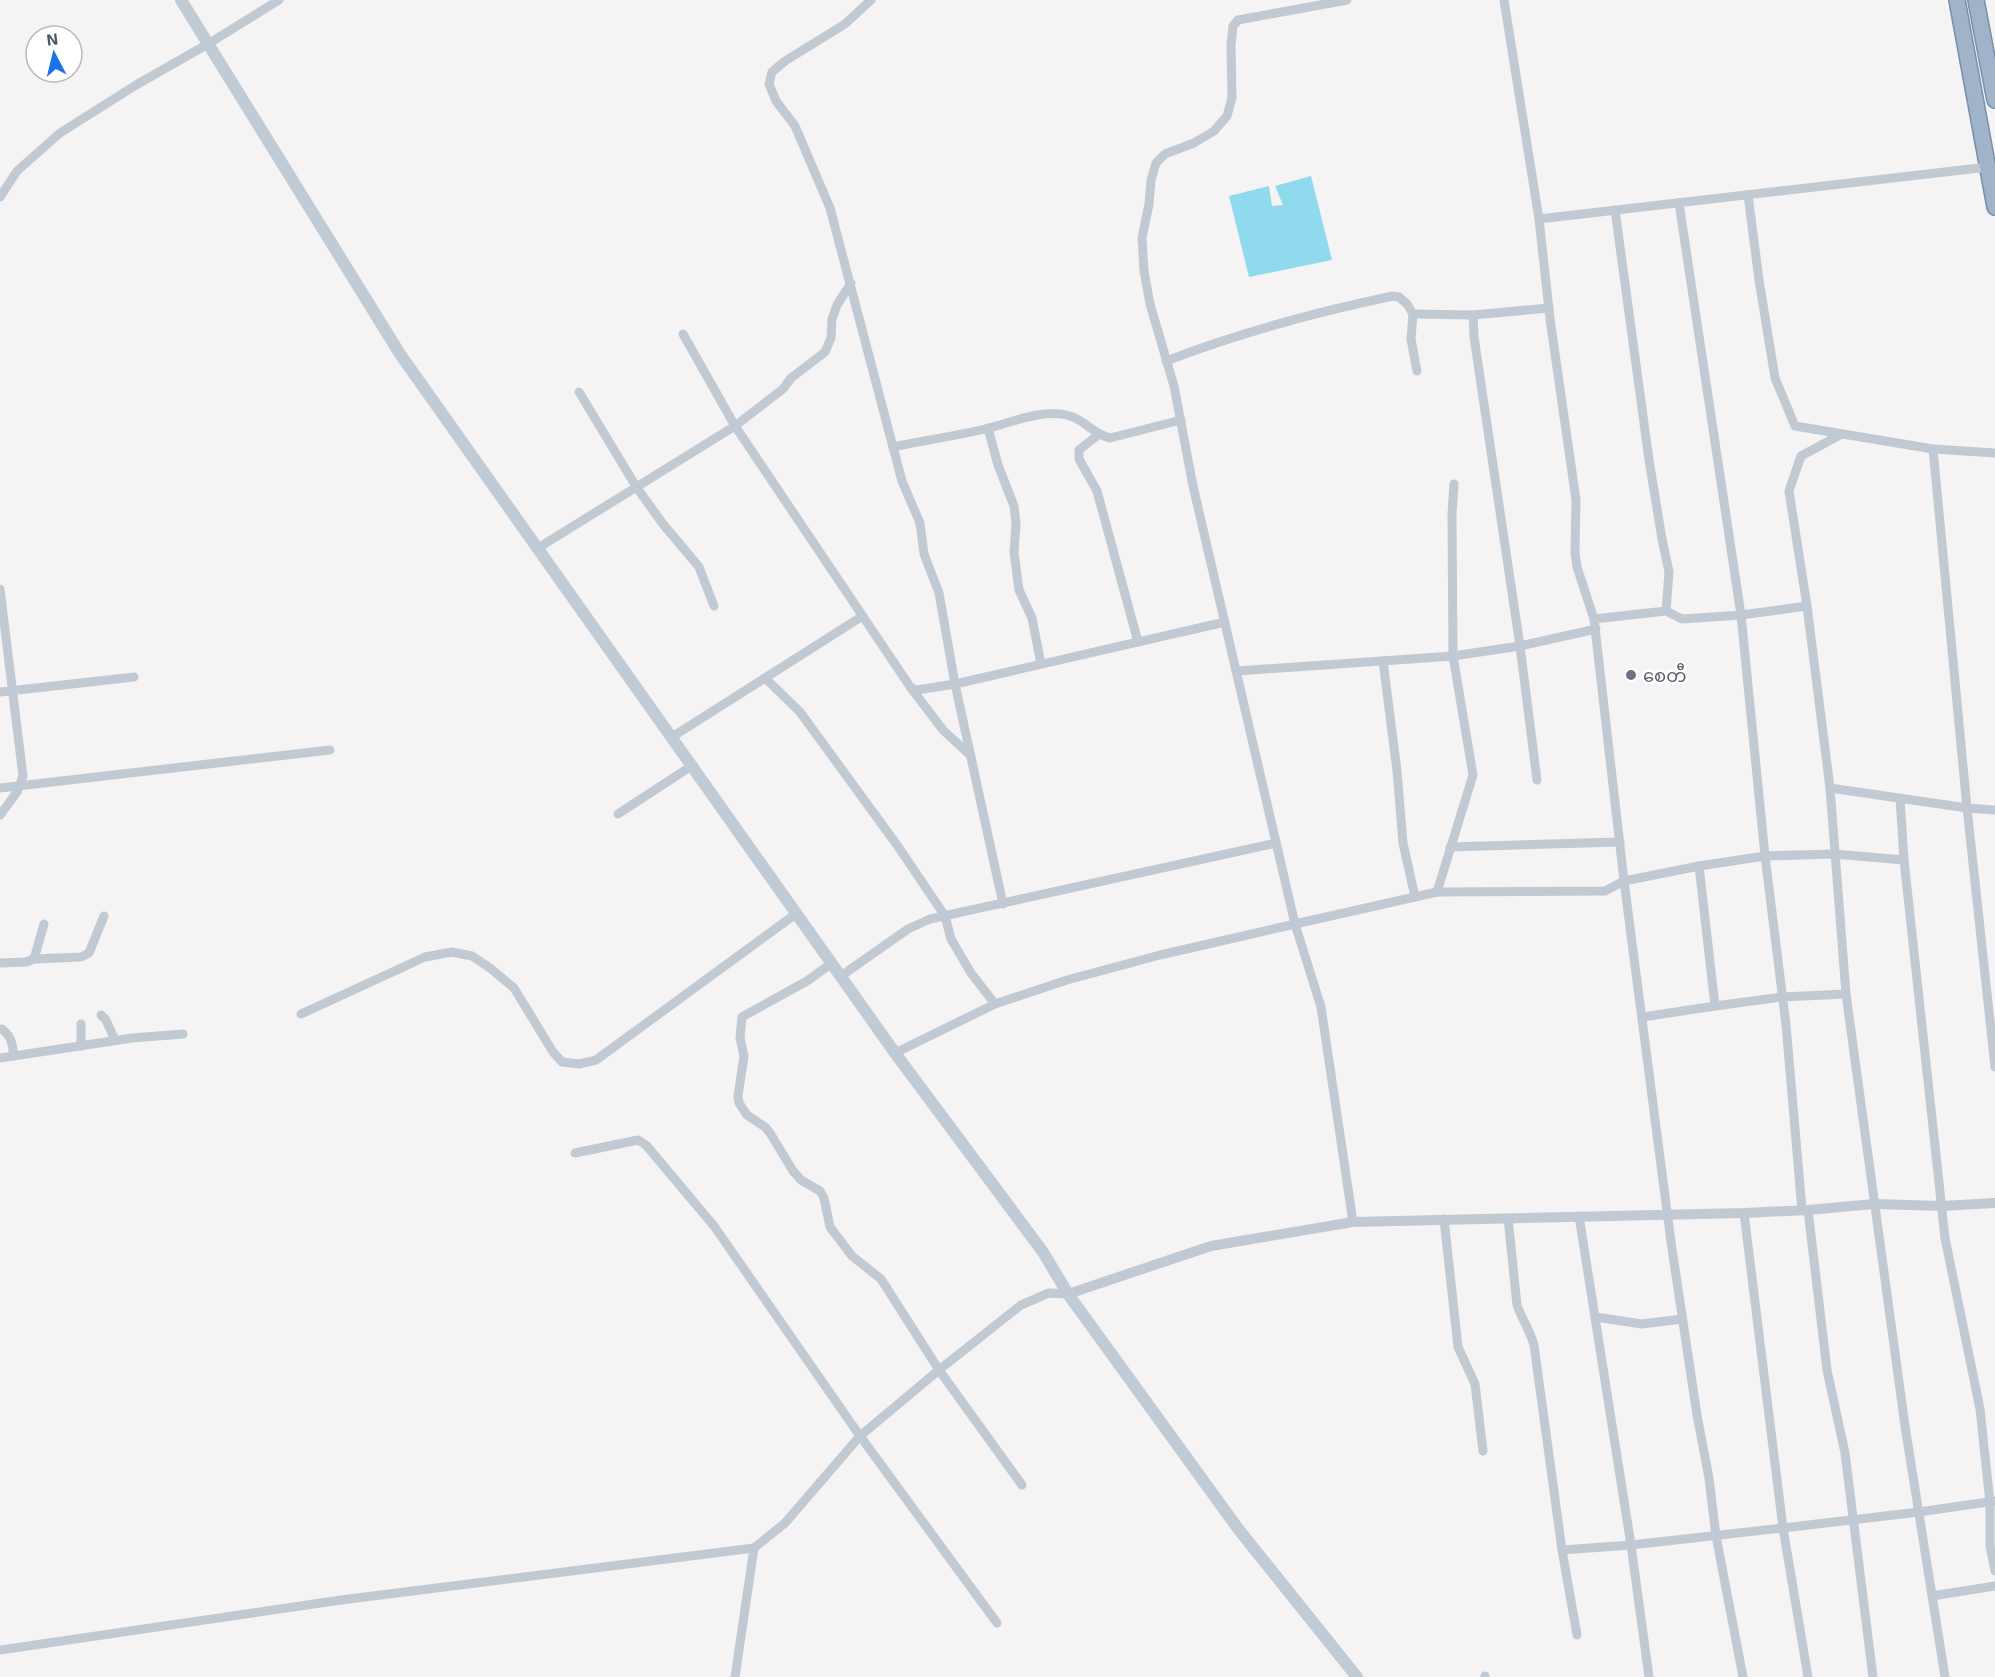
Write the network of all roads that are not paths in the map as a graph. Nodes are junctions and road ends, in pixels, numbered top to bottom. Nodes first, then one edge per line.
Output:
1 (181, 0) edge
2 (279, 0) edge
3 (871, 0) edge
4 (1347, 0) edge
5 (1504, 0) edge
6 (1956, 0) edge
7 (1976, 0) edge
8 (208, 44) junction
9 (1995, 100) edge
10 (1988, 167) junction
11 (1748, 195) junction
12 (0, 197) edge
13 (1679, 203) junction
14 (1995, 207) edge
15 (1616, 210) junction
16 (1539, 219) junction
17 (851, 283) junction
18 (1549, 308) junction
19 (1413, 314) junction
20 (1473, 315) junction
21 (683, 334) dead end
22 (1166, 361) junction
23 (1417, 371) dead end
24 (579, 392) dead end
25 (1181, 420) junction
26 (735, 426) junction
27 (988, 428) junction
28 (1098, 435) junction
29 (1840, 435) junction
30 (893, 447) junction
31 (1933, 449) junction
32 (1995, 453) edge
33 (1454, 484) dead end
34 (637, 488) junction
35 (538, 548) junction
36 (0, 589) edge
37 (1, 605) edge
38 (714, 606) dead end
39 (1807, 606) junction
40 (1666, 611) junction
41 (1741, 615) junction
42 (861, 617) junction
43 (1225, 622) junction
44 (1595, 624) junction
45 (1138, 642) junction
46 (1520, 646) junction
47 (1453, 656) junction
48 (1383, 661) junction
49 (1041, 664) junction
50 (1236, 671) junction
51 (134, 677) dead end
52 (765, 678) junction
53 (955, 684) junction
54 (910, 688) junction
55 (13, 691) junction
56 (0, 692) edge
57 (672, 737) junction
58 (330, 750) dead end
59 (971, 756) junction
60 (693, 765) junction
61 (1537, 780) dead end
62 (20, 786) junction
63 (0, 788) edge
64 (1830, 788) junction
65 (1900, 798) junction
66 (1967, 808) junction
67 (1995, 810) edge
68 (618, 814) dead end
69 (0, 815) edge
70 (1620, 842) junction
71 (1276, 843) junction
72 (1450, 847) junction
73 (1834, 854) junction
74 (1765, 856) junction
75 (1904, 860) junction
76 (1699, 866) junction
77 (1624, 881) junction
78 (1437, 892) junction
79 (1415, 897) junction
80 (1003, 904) junction
81 (797, 913) junction
82 (104, 916) dead end
83 (945, 916) junction
84 (44, 924) dead end
85 (1295, 924) junction
86 (34, 958) junction
87 (0, 963) edge
88 (832, 963) junction
89 (841, 976) junction
90 (1846, 994) junction
91 (1782, 997) junction
92 (994, 1004) junction
93 (1715, 1006) junction
94 (301, 1014) dead end
95 (101, 1015) dead end
96 (1643, 1017) junction
97 (81, 1024) dead end
98 (2, 1029) dead end
99 (183, 1034) dead end
100 (115, 1040) junction
101 (81, 1046) junction
102 (895, 1053) junction
103 (14, 1056) junction
104 (0, 1058) edge
105 (1995, 1067) edge
106 (575, 1153) dead end
107 (1995, 1203) edge
108 (1874, 1204) junction
109 (1942, 1206) junction
110 (1805, 1210) junction
111 (1744, 1213) junction
112 (1668, 1214) junction
113 (1579, 1216) junction
114 (1508, 1218) junction
115 (1444, 1219) junction
116 (1353, 1222) junction
117 (1068, 1294) junction
118 (1595, 1317) junction
119 (1682, 1319) junction
120 (939, 1370) junction
121 (860, 1436) junction
122 (1483, 1451) dead end
123 (1022, 1485) dead end
124 (1993, 1502) edge
125 (1919, 1512) junction
126 (1854, 1519) junction
127 (1784, 1528) junction
128 (1716, 1536) junction
129 (1631, 1545) junction
130 (754, 1548) junction
131 (1562, 1550) junction
132 (1995, 1571) edge
133 (1995, 1586) edge
134 (1932, 1596) junction
135 (998, 1623) dead end
136 (1577, 1635) dead end
137 (0, 1650) edge
138 (735, 1677) edge
139 (1357, 1677) edge
140 (1649, 1677) edge
141 (1743, 1677) edge
142 (1808, 1677) edge
143 (1873, 1677) edge
144 (1945, 1677) edge

1 - 8 main road
2 - 8 street
3 - 17 street
4 - 22 street
5 - 16 street
6 - 10 highway
7 - 9 highway
8 - 12 street
8 - 35 main road
10 - 11 street
10 - 14 highway
11 - 13 street
11 - 29 street
13 - 15 street
13 - 41 street
15 - 16 street
15 - 40 street
16 - 18 street
17 - 26 street
17 - 30 street
18 - 20 street
18 - 44 street
19 - 20 street
19 - 22 street
19 - 23 street
20 - 46 street
21 - 26 street
22 - 25 street
24 - 34 street
25 - 28 street
25 - 43 street
26 - 34 street
26 - 42 street
27 - 28 street
27 - 30 street
27 - 49 street
28 - 45 street
29 - 31 street
29 - 39 street
30 - 53 street
31 - 32 street
31 - 66 street
33 - 47 street
34 - 35 street
34 - 38 street
35 - 57 main road
36 - 37 street
37 - 55 street
39 - 41 street
39 - 64 street
40 - 41 street
40 - 44 street
41 - 74 street
42 - 52 street
42 - 54 street
43 - 45 street
43 - 50 street
44 - 46 street
44 - 70 street
45 - 49 street
46 - 47 street
46 - 61 street
47 - 48 street
47 - 72 street
48 - 50 street
48 - 79 street
49 - 53 street
50 - 71 street
51 - 55 street
52 - 57 street
52 - 83 street
53 - 54 street
53 - 59 street
54 - 59 street
55 - 56 street
55 - 62 street
57 - 60 main road
58 - 62 street
59 - 80 street
60 - 68 street
60 - 81 main road
62 - 63 street
62 - 69 street
64 - 65 street
64 - 73 street
65 - 66 street
65 - 75 street
66 - 67 street
66 - 105 street
70 - 72 street
70 - 77 street
71 - 80 street
71 - 85 street
72 - 78 street
73 - 74 street
73 - 75 street
73 - 90 street
74 - 76 street
74 - 91 street
75 - 109 street
76 - 77 street
76 - 93 street
77 - 78 street
77 - 96 street
78 - 79 street
79 - 85 street
80 - 83 street
81 - 88 main road
81 - 94 street
82 - 86 street
83 - 89 street
83 - 92 street
84 - 86 street
85 - 92 street
85 - 116 street
86 - 87 street
88 - 89 main road
88 - 120 street
89 - 102 main road
90 - 91 street
90 - 108 street
91 - 93 street
91 - 110 street
92 - 102 street
93 - 96 street
95 - 100 street
96 - 112 street
97 - 101 street
98 - 103 street
99 - 100 street
100 - 101 street
101 - 103 street
102 - 117 main road
103 - 104 street
106 - 121 street
107 - 109 street
108 - 109 street
108 - 110 street
108 - 125 street
109 - 124 street
110 - 111 street
110 - 126 street
111 - 112 street
111 - 127 street
112 - 113 street
112 - 119 street
113 - 114 street
113 - 118 street
114 - 115 street
114 - 131 street
115 - 116 street
115 - 122 street
116 - 117 street
117 - 120 street
117 - 139 main road
118 - 119 street
118 - 129 street
119 - 128 street
120 - 121 street
120 - 123 street
121 - 130 street
121 - 135 street
124 - 125 street
124 - 132 street
125 - 126 street
125 - 134 street
126 - 127 street
126 - 143 street
127 - 128 street
127 - 142 street
128 - 129 street
128 - 141 street
129 - 131 street
129 - 140 street
130 - 137 street
130 - 138 street
131 - 136 street
133 - 134 street
134 - 144 street

